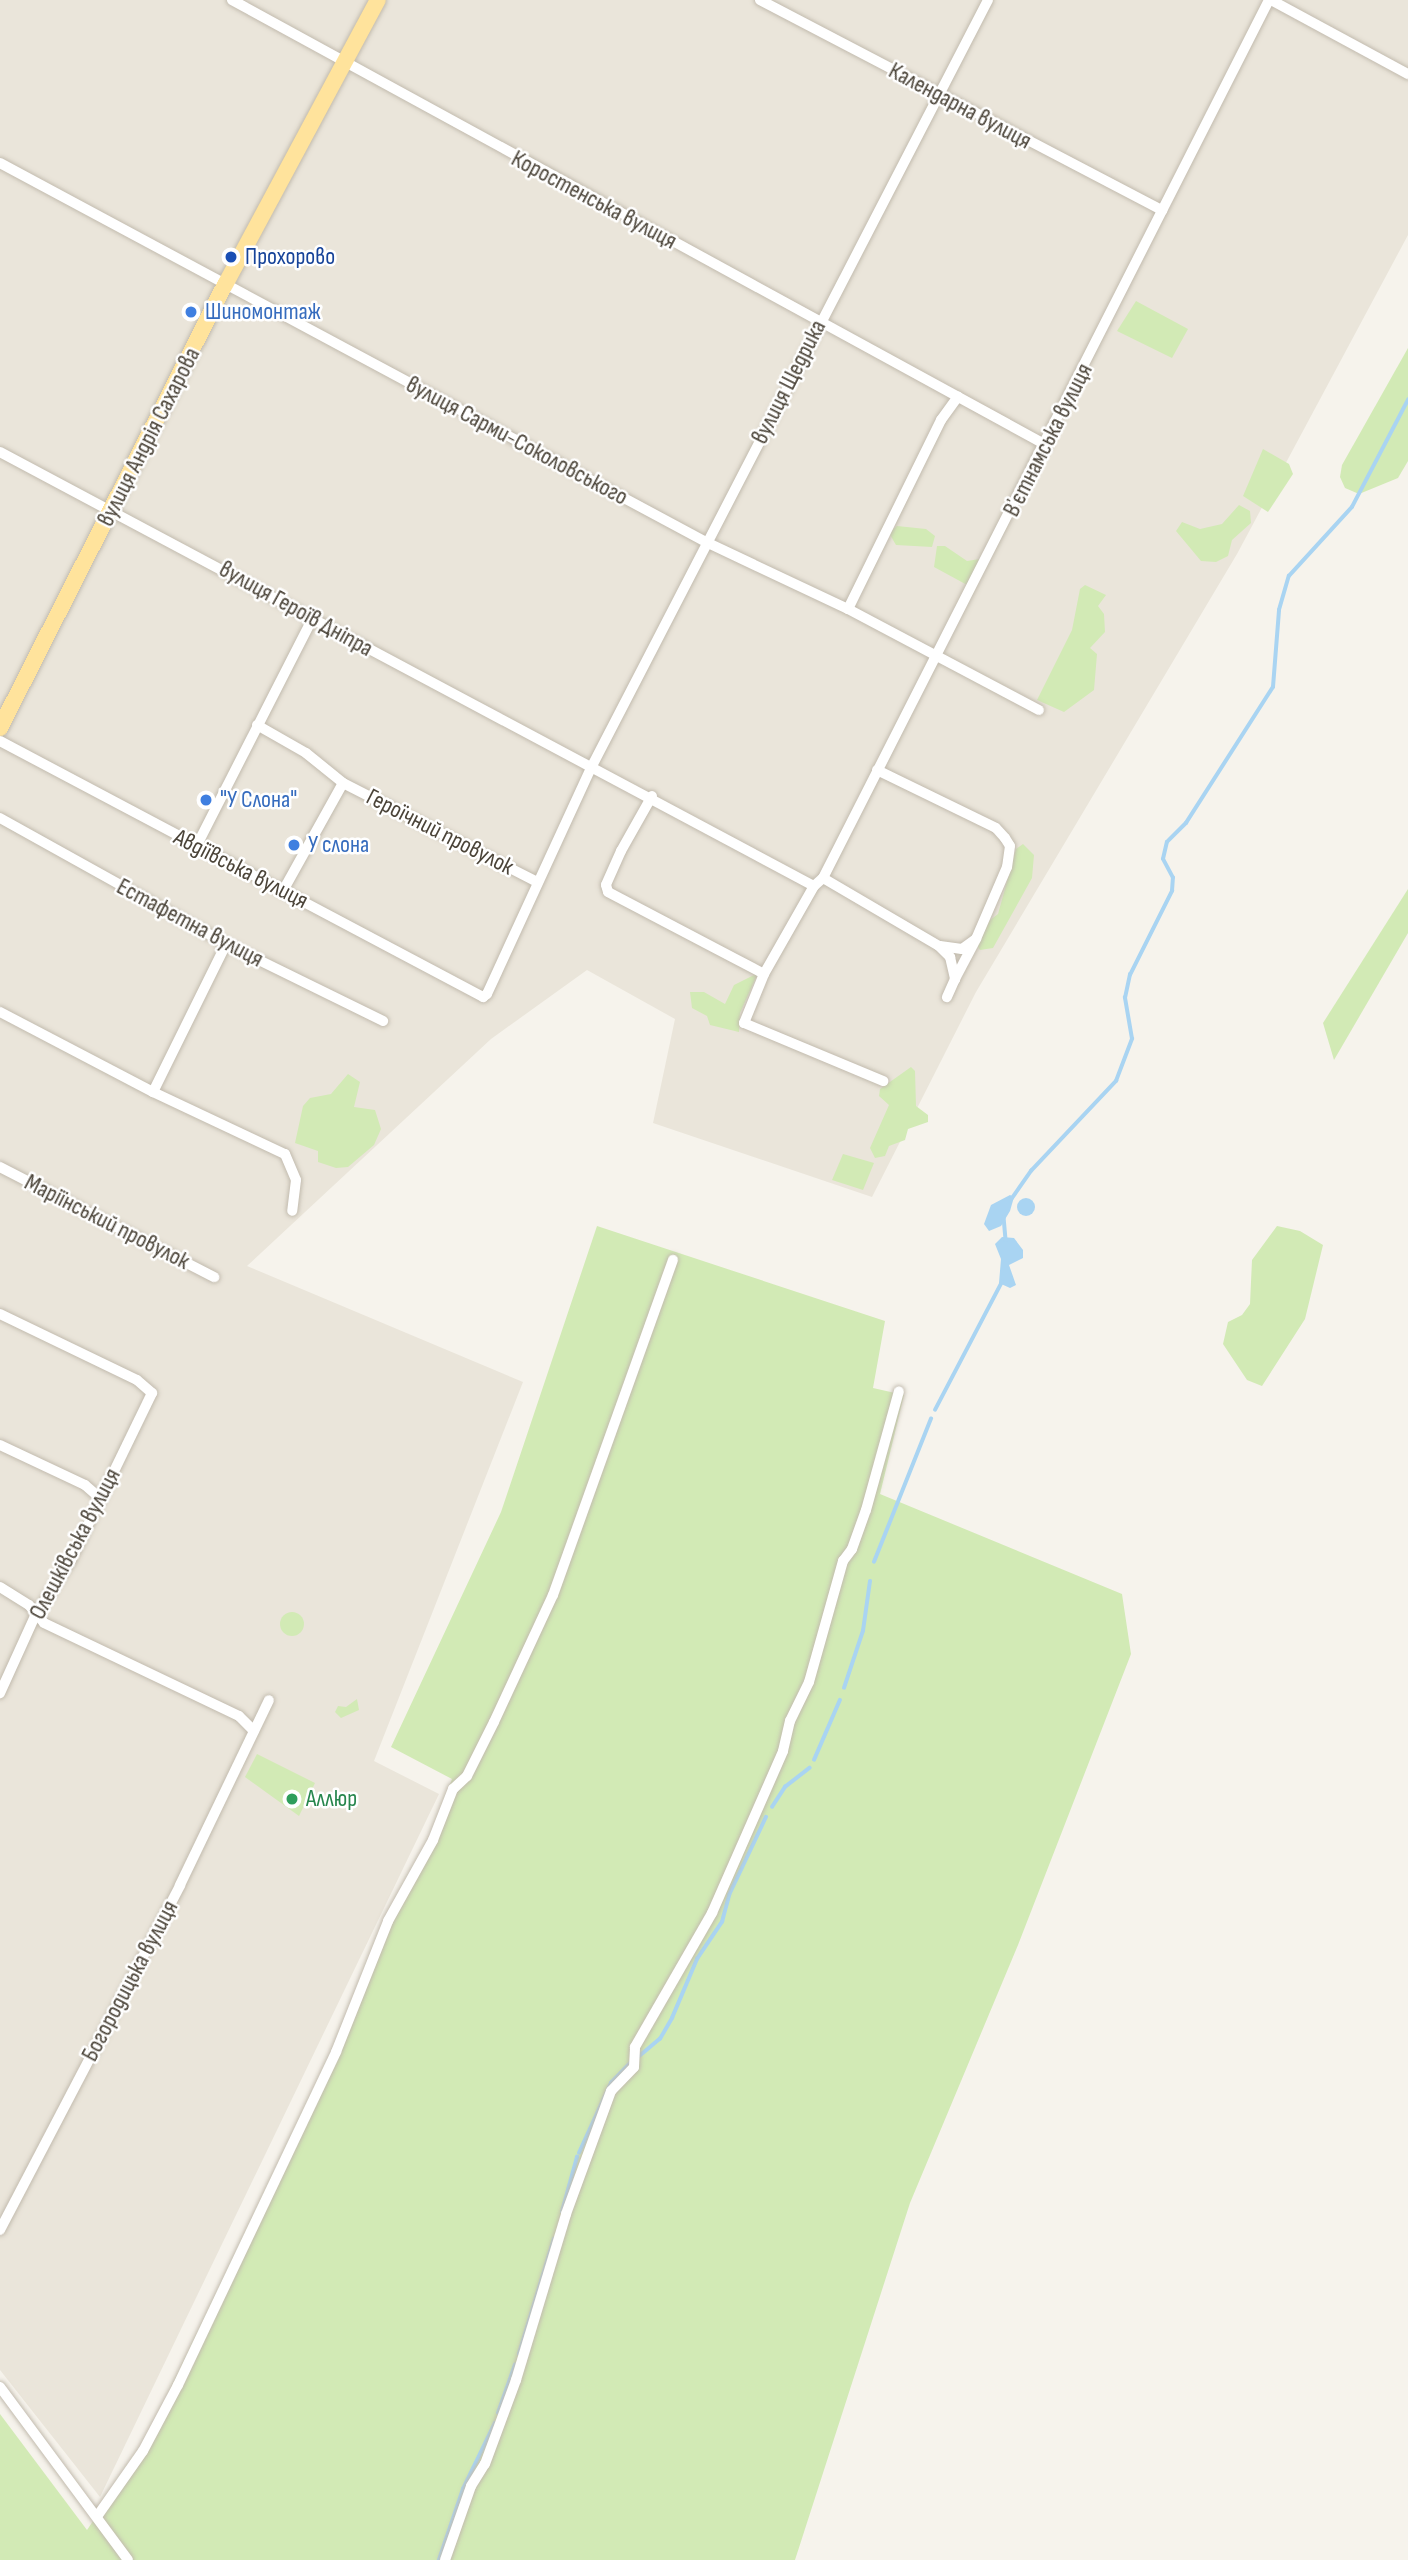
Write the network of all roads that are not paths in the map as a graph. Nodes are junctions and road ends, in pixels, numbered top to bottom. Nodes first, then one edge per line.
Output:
1 (232, 0) edge
2 (378, 0) edge
3 (760, 0) edge
4 (988, 0) edge
5 (1270, 0) edge
6 (346, 61) junction
7 (1408, 74) edge
8 (937, 94) junction
9 (0, 163) edge
10 (1162, 210) junction
11 (226, 285) junction
12 (820, 321) junction
13 (958, 397) junction
14 (1046, 445) junction
15 (0, 452) edge
16 (113, 509) junction
17 (706, 542) junction
18 (848, 609) junction
19 (312, 619) junction
20 (936, 656) junction
21 (1039, 710) dead end
22 (257, 726) junction
23 (0, 728) edge
24 (0, 741) edge
25 (592, 766) junction
26 (877, 770) junction
27 (343, 782) junction
28 (652, 796) junction
29 (0, 818) edge
30 (196, 847) junction
31 (823, 878) junction
32 (537, 882) junction
33 (814, 886) junction
34 (284, 889) junction
35 (976, 939) junction
36 (226, 944) junction
37 (939, 946) junction
38 (764, 974) junction
39 (955, 979) junction
40 (947, 997) dead end
41 (0, 1012) edge
42 (383, 1021) dead end
43 (883, 1081) dead end
44 (153, 1092) junction
45 (0, 1167) edge
46 (292, 1211) dead end
47 (673, 1260) dead end
48 (214, 1277) dead end
49 (0, 1314) edge
50 (899, 1391) dead end
51 (0, 1445) edge
52 (100, 1498) junction
53 (0, 1587) edge
54 (35, 1616) junction
55 (0, 1693) edge
56 (269, 1700) dead end
57 (254, 1731) junction
58 (0, 2230) edge
59 (0, 2387) edge
60 (98, 2515) junction
61 (128, 2560) edge
62 (446, 2560) edge

1 - 6 street, Коростенська вулиця
2 - 6 main road, вулиця Андрія Сахарова
3 - 8 street, Календарна вулиця
4 - 8 street, вулиця Щедрика
5 - 7 street
5 - 10 street, Вʼєтнамська вулиця
6 - 11 main road, вулиця Андрія Сахарова
6 - 12 street, Коростенська вулиця
8 - 10 street, Календарна вулиця
8 - 12 street, вулиця Щедрика
9 - 11 street, вулиця Сарми-Соколовського
10 - 14 street, Вʼєтнамська вулиця
11 - 16 main road, вулиця Андрія Сахарова
11 - 17 street, вулиця Сарми-Соколовського
12 - 13 street, Коростенська вулиця
12 - 17 street, вулиця Щедрика
13 - 14 street, Коростенська вулиця
13 - 18 street
14 - 20 street, Вʼєтнамська вулиця
15 - 16 street, вулиця Героїв Дніпра
16 - 19 street, вулиця Героїв Дніпра
16 - 23 main road, вулиця Андрія Сахарова
17 - 18 street, вулиця Сарми-Соколовського
17 - 25 street, вулиця Щедрика
18 - 20 street, вулиця Сарми-Соколовського
19 - 22 street
19 - 25 street, вулиця Героїв Дніпра
20 - 21 street, вулиця Сарми-Соколовського
20 - 26 street, Вʼєтнамська вулиця
22 - 27 street, Героїчний провулок
22 - 30 street
24 - 30 street, Авдіївська вулиця
25 - 28 street, вулиця Героїв Дніпра
25 - 32 street
26 - 31 street, Вʼєтнамська вулиця
26 - 35 street
27 - 32 street, Героїчний провулок
27 - 34 street
28 - 33 street, вулиця Героїв Дніпра
28 - 38 street
29 - 36 street, Естафетна вулиця
30 - 34 street, Авдіївська вулиця
31 - 33 street
31 - 37 street
32 - 34 street, Авдіївська вулиця
33 - 38 street
35 - 37 street
35 - 39 street
36 - 42 street, Естафетна вулиця
36 - 44 street
37 - 39 street
38 - 43 street
39 - 40 street
41 - 44 street
44 - 46 street
45 - 48 street, Маріїнський провулок
47 - 60 street
49 - 52 street, Олешківська вулиця
50 - 62 street
51 - 52 street
52 - 54 street, Олешківська вулиця
53 - 54 street
54 - 55 street, Олешківська вулиця
54 - 57 street
56 - 57 street, Богородицька вулиця
57 - 58 street, Богородицька вулиця
59 - 60 street
60 - 61 street

